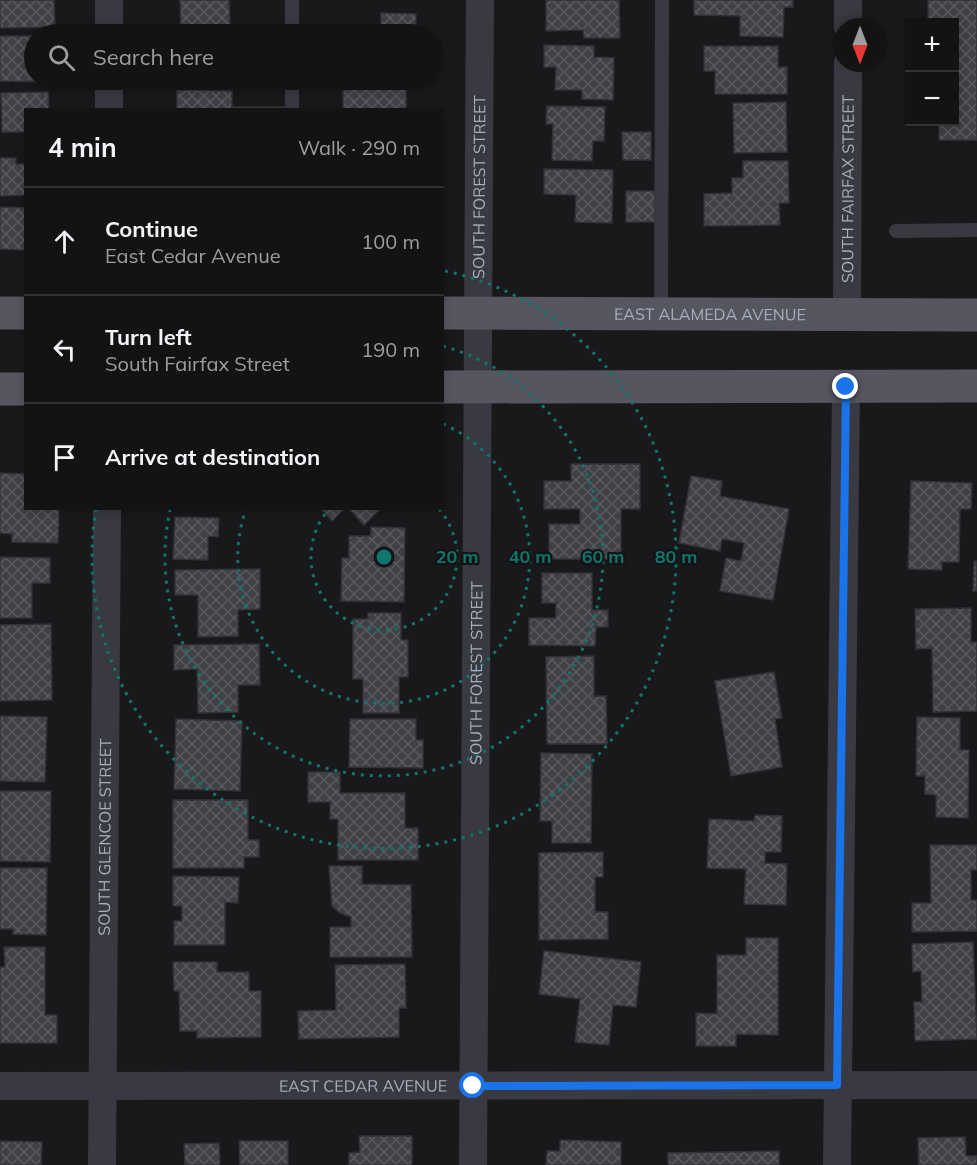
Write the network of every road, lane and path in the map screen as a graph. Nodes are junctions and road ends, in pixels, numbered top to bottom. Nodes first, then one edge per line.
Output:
1 (110, 0) edge
2 (292, 0) edge
3 (480, 0) edge
4 (662, 0) edge
5 (848, 0) edge
6 (848, 18) edge
7 (109, 24) edge
8 (292, 24) edge
9 (848, 72) edge
10 (109, 90) edge
11 (292, 90) edge
12 (109, 108) edge
13 (292, 108) edge
14 (977, 230) edge
15 (896, 231) dead end
16 (0, 313) edge
17 (24, 313) edge
18 (444, 313) edge
19 (478, 313) junction
20 (661, 314) junction
21 (847, 315) junction
22 (977, 315) edge
23 (977, 386) edge
24 (444, 387) edge
25 (478, 387) junction
26 (846, 387) junction
27 (0, 389) edge
28 (24, 389) edge
29 (107, 510) edge
30 (837, 1085) junction
31 (977, 1085) edge
32 (0, 1086) edge
33 (102, 1086) junction
34 (473, 1086) junction
35 (102, 1165) edge
36 (473, 1165) edge
37 (837, 1165) edge

1 - 7 street
2 - 8 lane
3 - 19 street, SOUTH FOREST STREET
4 - 20 lane
5 - 6 street
9 - 21 street, SOUTH FAIRFAX STREET
10 - 12 street
11 - 13 lane
14 - 15 lane
16 - 17 main road
18 - 19 main road, EAST ALAMEDA AVENUE
19 - 20 main road, EAST ALAMEDA AVENUE
19 - 25 street, SOUTH FOREST STREET
20 - 21 main road, EAST ALAMEDA AVENUE
21 - 22 main road, EAST ALAMEDA AVENUE
23 - 26 main road
24 - 25 main road
25 - 26 main road
25 - 34 street, SOUTH FOREST STREET
26 - 30 street
27 - 28 main road
29 - 33 street, SOUTH GLENCOE STREET
30 - 31 street, EAST CEDAR AVENUE
30 - 34 street, EAST CEDAR AVENUE
30 - 37 street
32 - 33 street, EAST CEDAR AVENUE
33 - 34 street, EAST CEDAR AVENUE
33 - 35 street, SOUTH GLENCOE STREET
34 - 36 street, SOUTH FOREST STREET

